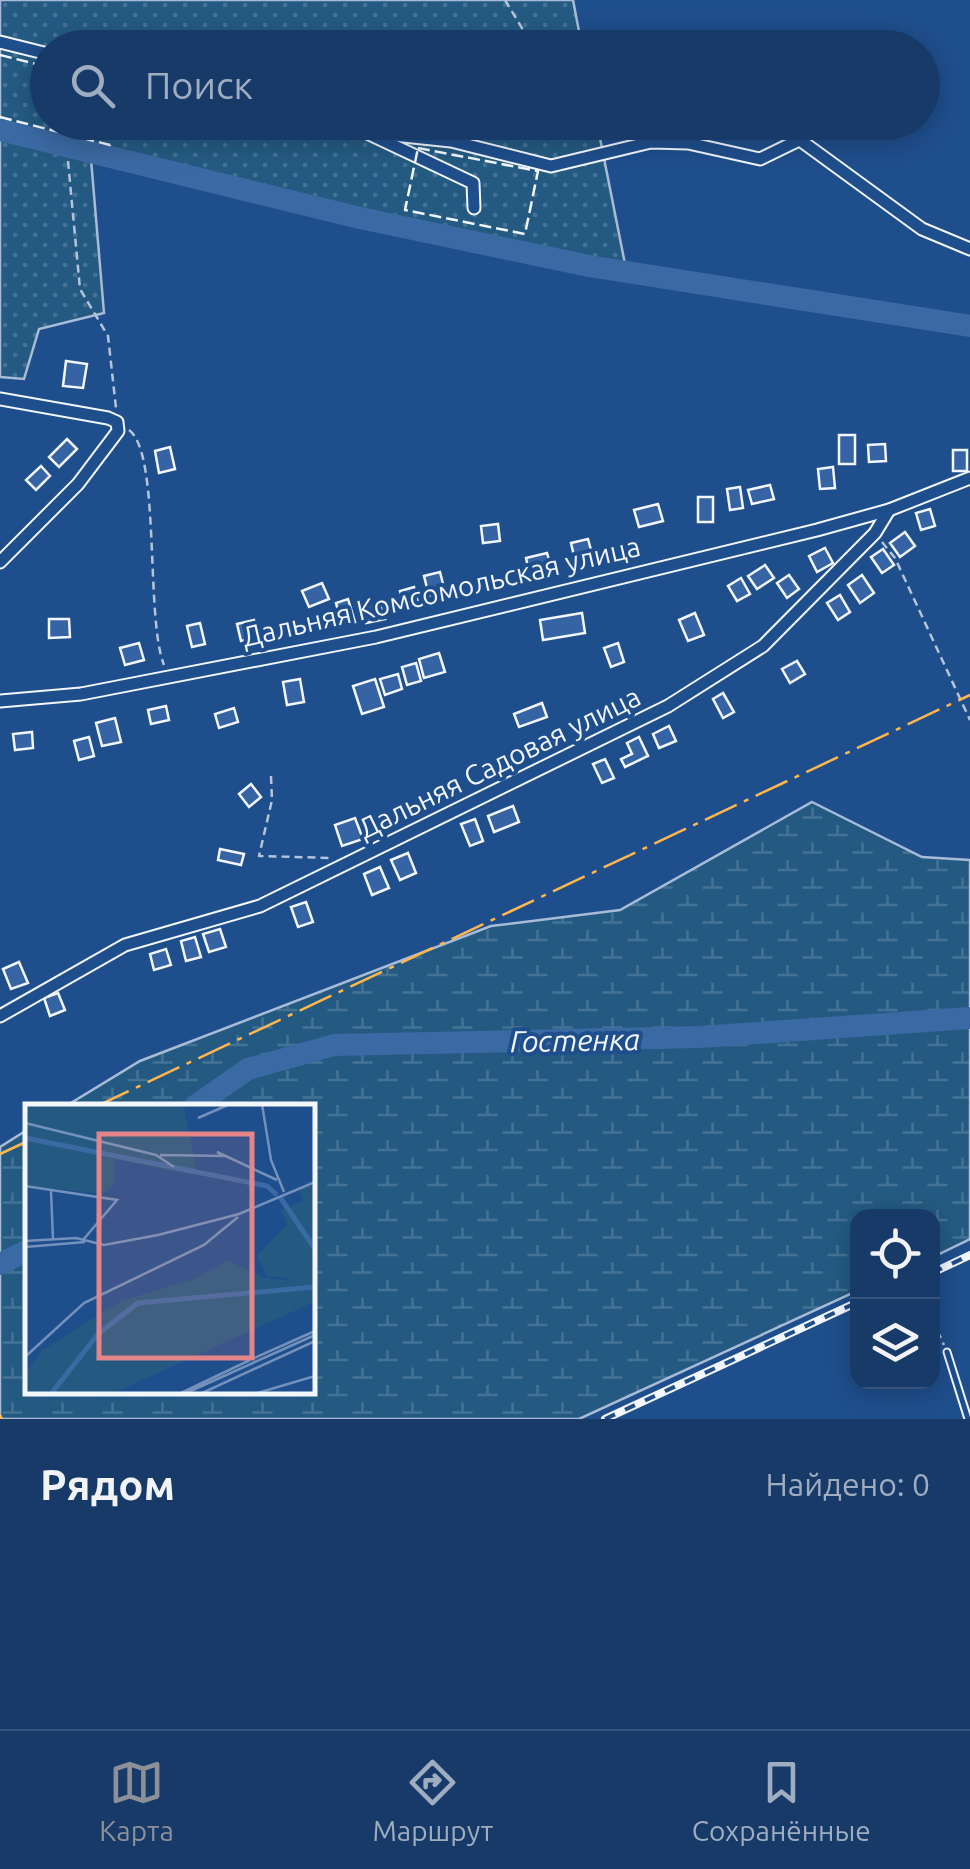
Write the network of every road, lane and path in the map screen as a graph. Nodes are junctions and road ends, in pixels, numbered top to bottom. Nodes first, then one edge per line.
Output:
1 (505, 0) edge
2 (523, 30) edge
3 (0, 42) edge
4 (30, 50) edge
5 (381, 140) edge
6 (445, 140) edge
7 (648, 140) edge
8 (799, 140) joint
9 (651, 142) junction
10 (474, 208) dead end
11 (970, 249) edge
12 (0, 399) edge
13 (970, 478) edge
14 (889, 510) junction
15 (875, 532) junction
16 (0, 562) edge
17 (0, 701) edge
18 (970, 720) edge
19 (271, 776) dead end
20 (360, 859) junction
21 (0, 1016) edge
22 (940, 1337) edge
23 (947, 1352) joint
24 (968, 1419) edge

1 - 2 path
3 - 4 street
5 - 10 street
6 - 9 street
7 - 9 path
8 - 9 street
8 - 11 street
12 - 16 street
13 - 14 street
14 - 15 street, Дальняя Садовая улица
14 - 17 street, Дальняя Комсомольская улица
15 - 18 path
15 - 20 street, Дальняя Садовая улица
19 - 20 path
20 - 21 street, Дальняя Садовая улица
22 - 23 path
23 - 24 lane

